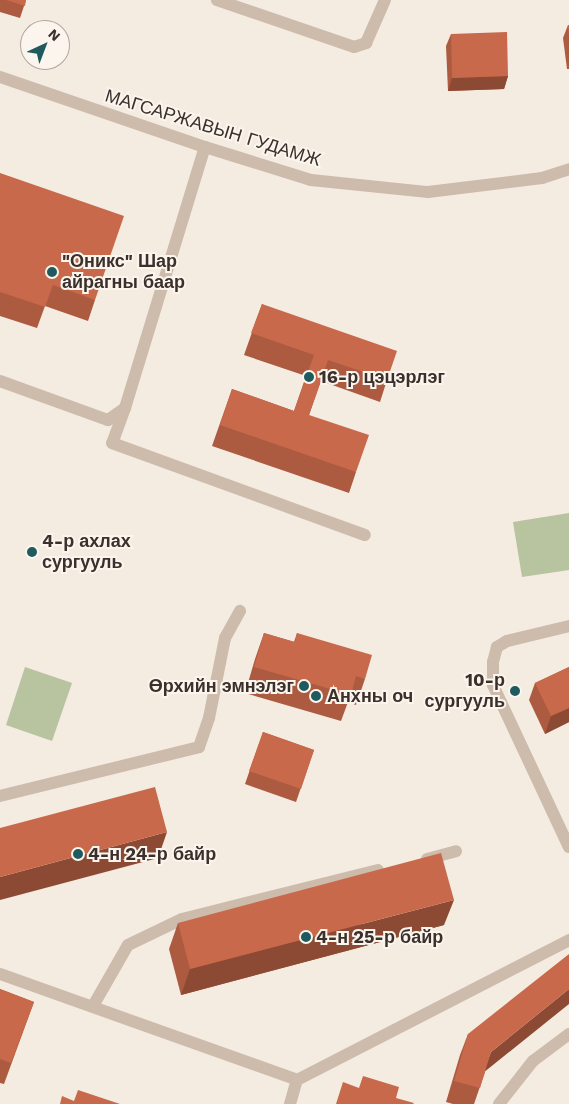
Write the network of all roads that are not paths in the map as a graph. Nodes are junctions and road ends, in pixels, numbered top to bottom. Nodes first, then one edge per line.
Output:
1 (217, 0) edge
2 (385, 0) edge
3 (0, 77) edge
4 (205, 147) junction
5 (569, 169) edge
6 (0, 381) edge
7 (125, 408) junction
8 (365, 535) dead end
9 (240, 611) dead end
10 (569, 626) edge
11 (0, 796) edge
12 (569, 847) edge
13 (456, 851) dead end
14 (418, 860) edge
15 (390, 868) edge
16 (569, 940) edge
17 (0, 974) edge
18 (93, 1006) junction
19 (569, 1034) edge
20 (298, 1080) junction
21 (290, 1104) edge
22 (499, 1104) edge

1 - 2 street
3 - 4 street, МАГСАРЖАВЫН ГУДАМЖ
4 - 5 street, МАГСАРЖАВЫН ГУДАМЖ
4 - 7 street
6 - 7 street
7 - 8 street
9 - 11 street
10 - 12 street
13 - 14 street
15 - 18 street
16 - 20 street
17 - 18 street
18 - 20 street
19 - 22 street
20 - 21 street

